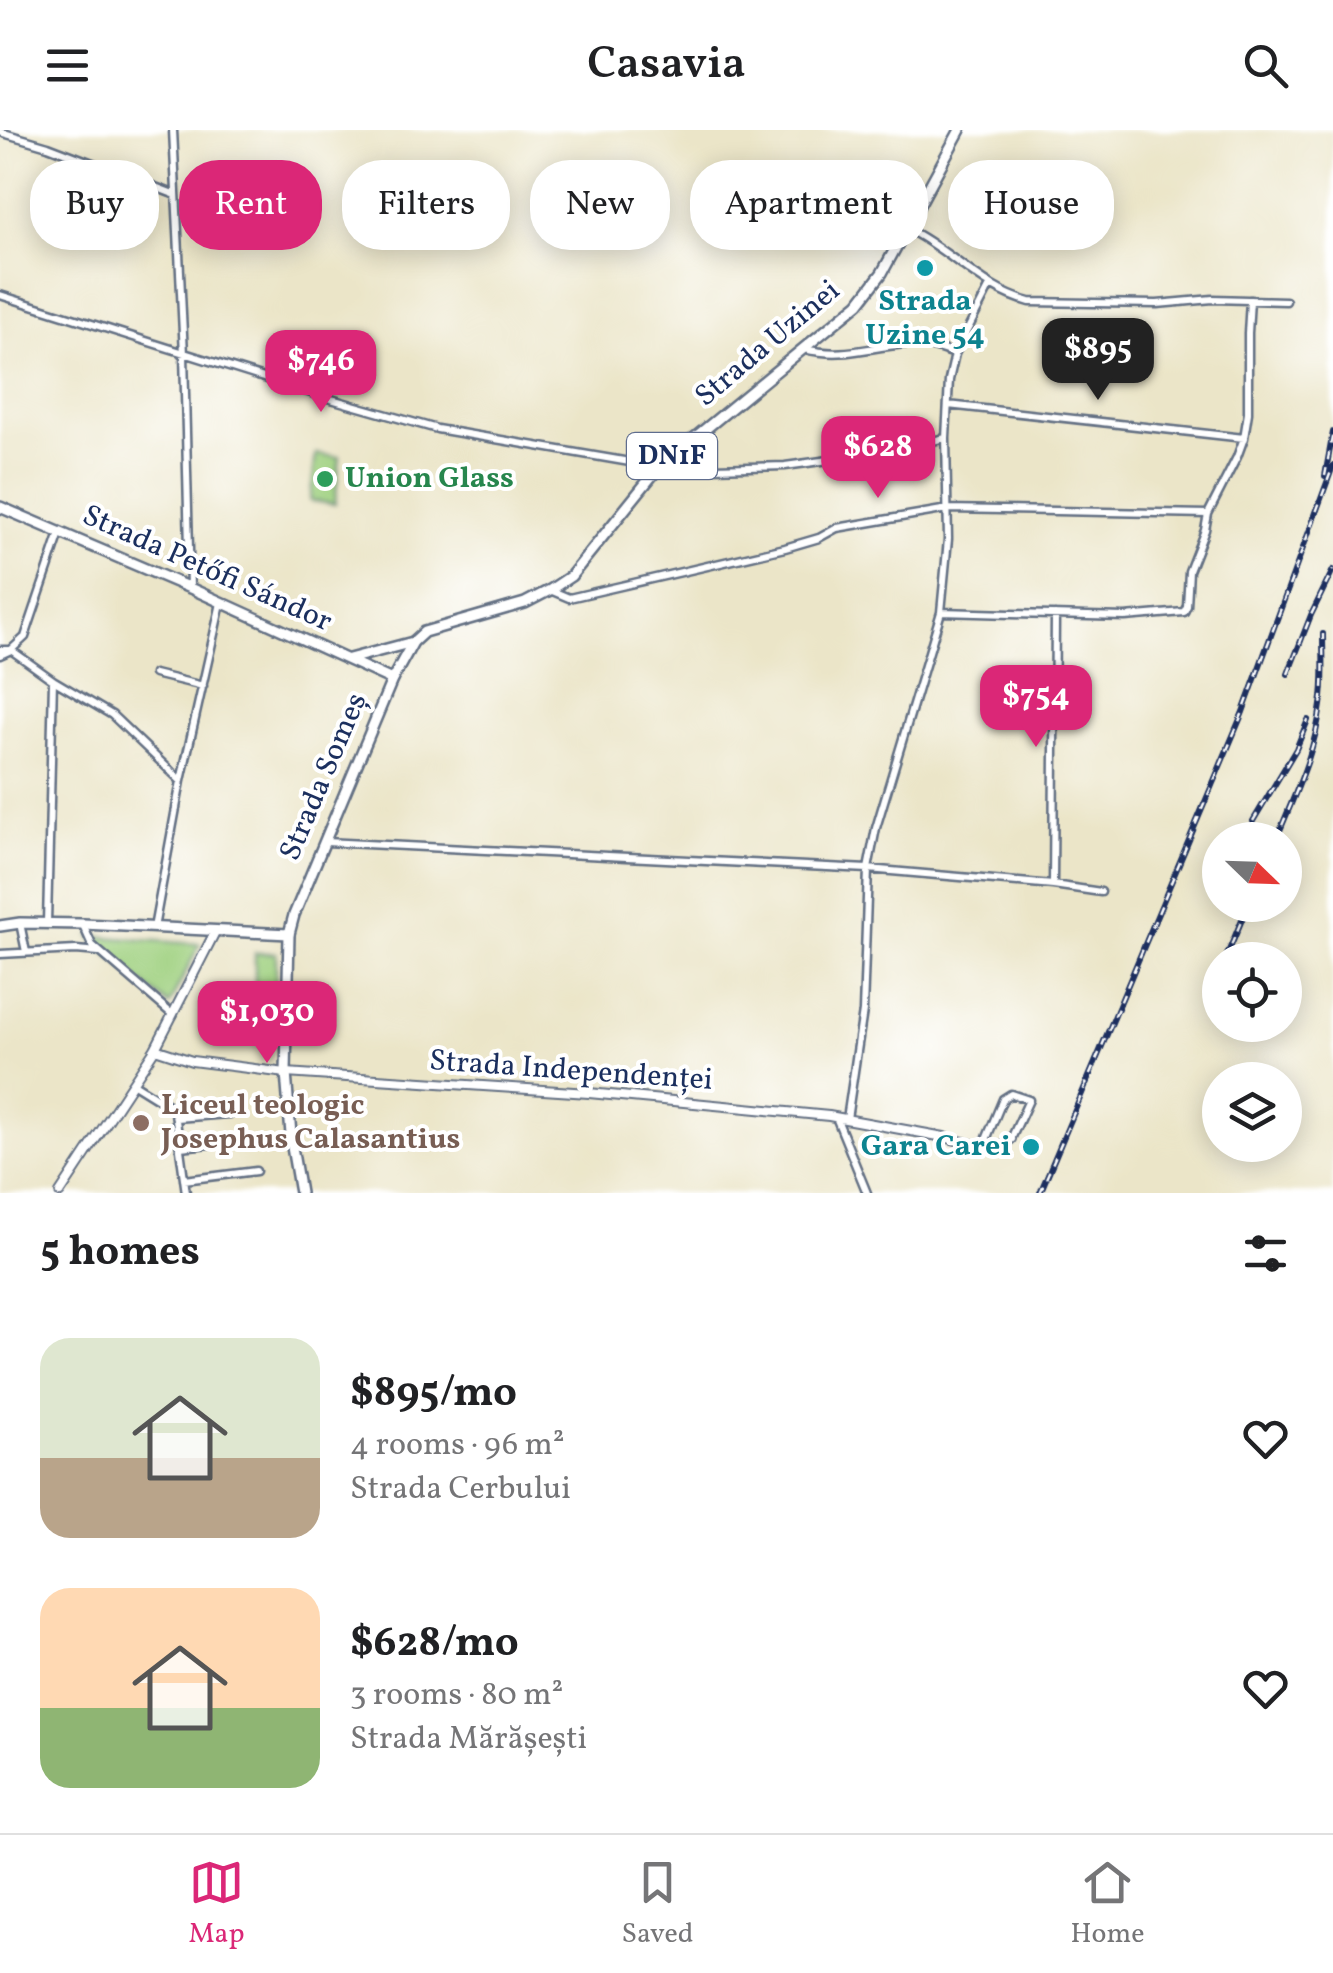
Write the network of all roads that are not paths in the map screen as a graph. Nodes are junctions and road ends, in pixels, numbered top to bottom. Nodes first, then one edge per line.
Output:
1 (173, 130) edge
2 (960, 130) edge
3 (0, 132) edge
4 (928, 190) edge
5 (176, 195) junction
6 (928, 240) edge
7 (895, 250) edge
8 (990, 286) junction
9 (0, 295) edge
10 (1250, 300) junction
11 (1286, 300) dead end
12 (804, 349) junction
13 (184, 354) junction
14 (956, 354) junction
15 (948, 405) junction
16 (946, 438) junction
17 (1244, 438) junction
18 (659, 467) junction
19 (0, 507) edge
20 (948, 509) junction
21 (1208, 514) junction
22 (60, 532) junction
23 (190, 588) junction
24 (550, 590) junction
25 (221, 603) junction
26 (942, 612) junction
27 (1055, 615) junction
28 (413, 642) junction
29 (12, 650) junction
30 (0, 652) edge
31 (350, 659) junction
32 (154, 674) dead end
33 (53, 680) junction
34 (392, 680) junction
35 (204, 686) junction
36 (181, 780) junction
37 (325, 842) junction
38 (868, 868) junction
39 (1053, 885) junction
40 (1101, 892) dead end
41 (20, 923) junction
42 (46, 923) junction
43 (83, 924) junction
44 (0, 926) edge
45 (154, 928) junction
46 (216, 932) junction
47 (289, 934) junction
48 (26, 952) junction
49 (100, 952) junction
50 (0, 954) edge
51 (173, 1015) junction
52 (155, 1049) junction
53 (286, 1073) junction
54 (134, 1084) junction
55 (240, 1112) dead end
56 (836, 1117) junction
57 (177, 1118) junction
58 (847, 1119) junction
59 (1011, 1139) joint
60 (250, 1140) dead end
61 (180, 1147) junction
62 (983, 1147) junction
63 (256, 1170) dead end
64 (184, 1180) junction
65 (60, 1193) edge
66 (186, 1193) edge
67 (300, 1193) edge
68 (867, 1193) edge

1 - 5 street
2 - 4 main road, Strada Uzinei / DN1F
3 - 5 street
5 - 13 street
6 - 8 street
7 - 12 main road, Strada Uzinei / DN1F
8 - 10 street
8 - 14 street
9 - 13 street
10 - 11 street
10 - 17 street
12 - 14 street
12 - 18 main road, Strada Uzinei / DN1F
13 - 18 street
13 - 23 street
14 - 15 street
15 - 16 street
15 - 17 street
16 - 18 street
16 - 20 street
17 - 21 street
18 - 24 main road, Strada Uzinei / DN1F
19 - 22 main road, Strada Petőfi Sándor
20 - 21 street
20 - 24 street
20 - 26 street
21 - 27 street
22 - 23 main road, Strada Petőfi Sándor
22 - 29 street
23 - 25 main road, Strada Petőfi Sándor
24 - 28 main road, Strada Uzinei / DN1F
25 - 31 main road, Strada Petőfi Sándor
25 - 35 street
26 - 27 street
26 - 38 street
27 - 39 street
28 - 31 main road, Strada Uzinei
28 - 34 main road, Strada Someș
29 - 30 street
29 - 33 street
31 - 34 main road, Strada Petőfi Sándor
32 - 35 street
33 - 36 street
33 - 42 street
34 - 37 main road, Strada Someș
35 - 36 street
36 - 45 street
37 - 38 street
37 - 47 main road, Strada Someș
38 - 39 street
38 - 58 street
39 - 40 street
41 - 42 main road
41 - 44 main road
41 - 48 street
42 - 43 main road
43 - 45 main road
43 - 49 street
45 - 46 main road
46 - 47 main road
46 - 51 street
47 - 53 main road
48 - 49 street
48 - 50 street
49 - 51 street
51 - 52 street
52 - 53 street, Strada Independenței
52 - 54 street
53 - 56 street, Strada Independenței
53 - 67 main road
54 - 57 street
54 - 65 street
55 - 57 street
56 - 58 street, Strada Independenței
56 - 68 street
57 - 61 street
58 - 62 street, Strada Independenței
59 - 62 street, Strada Independenței
59 - 62 street, Strada Independenței
60 - 61 street
61 - 64 street
63 - 64 street
64 - 66 street

